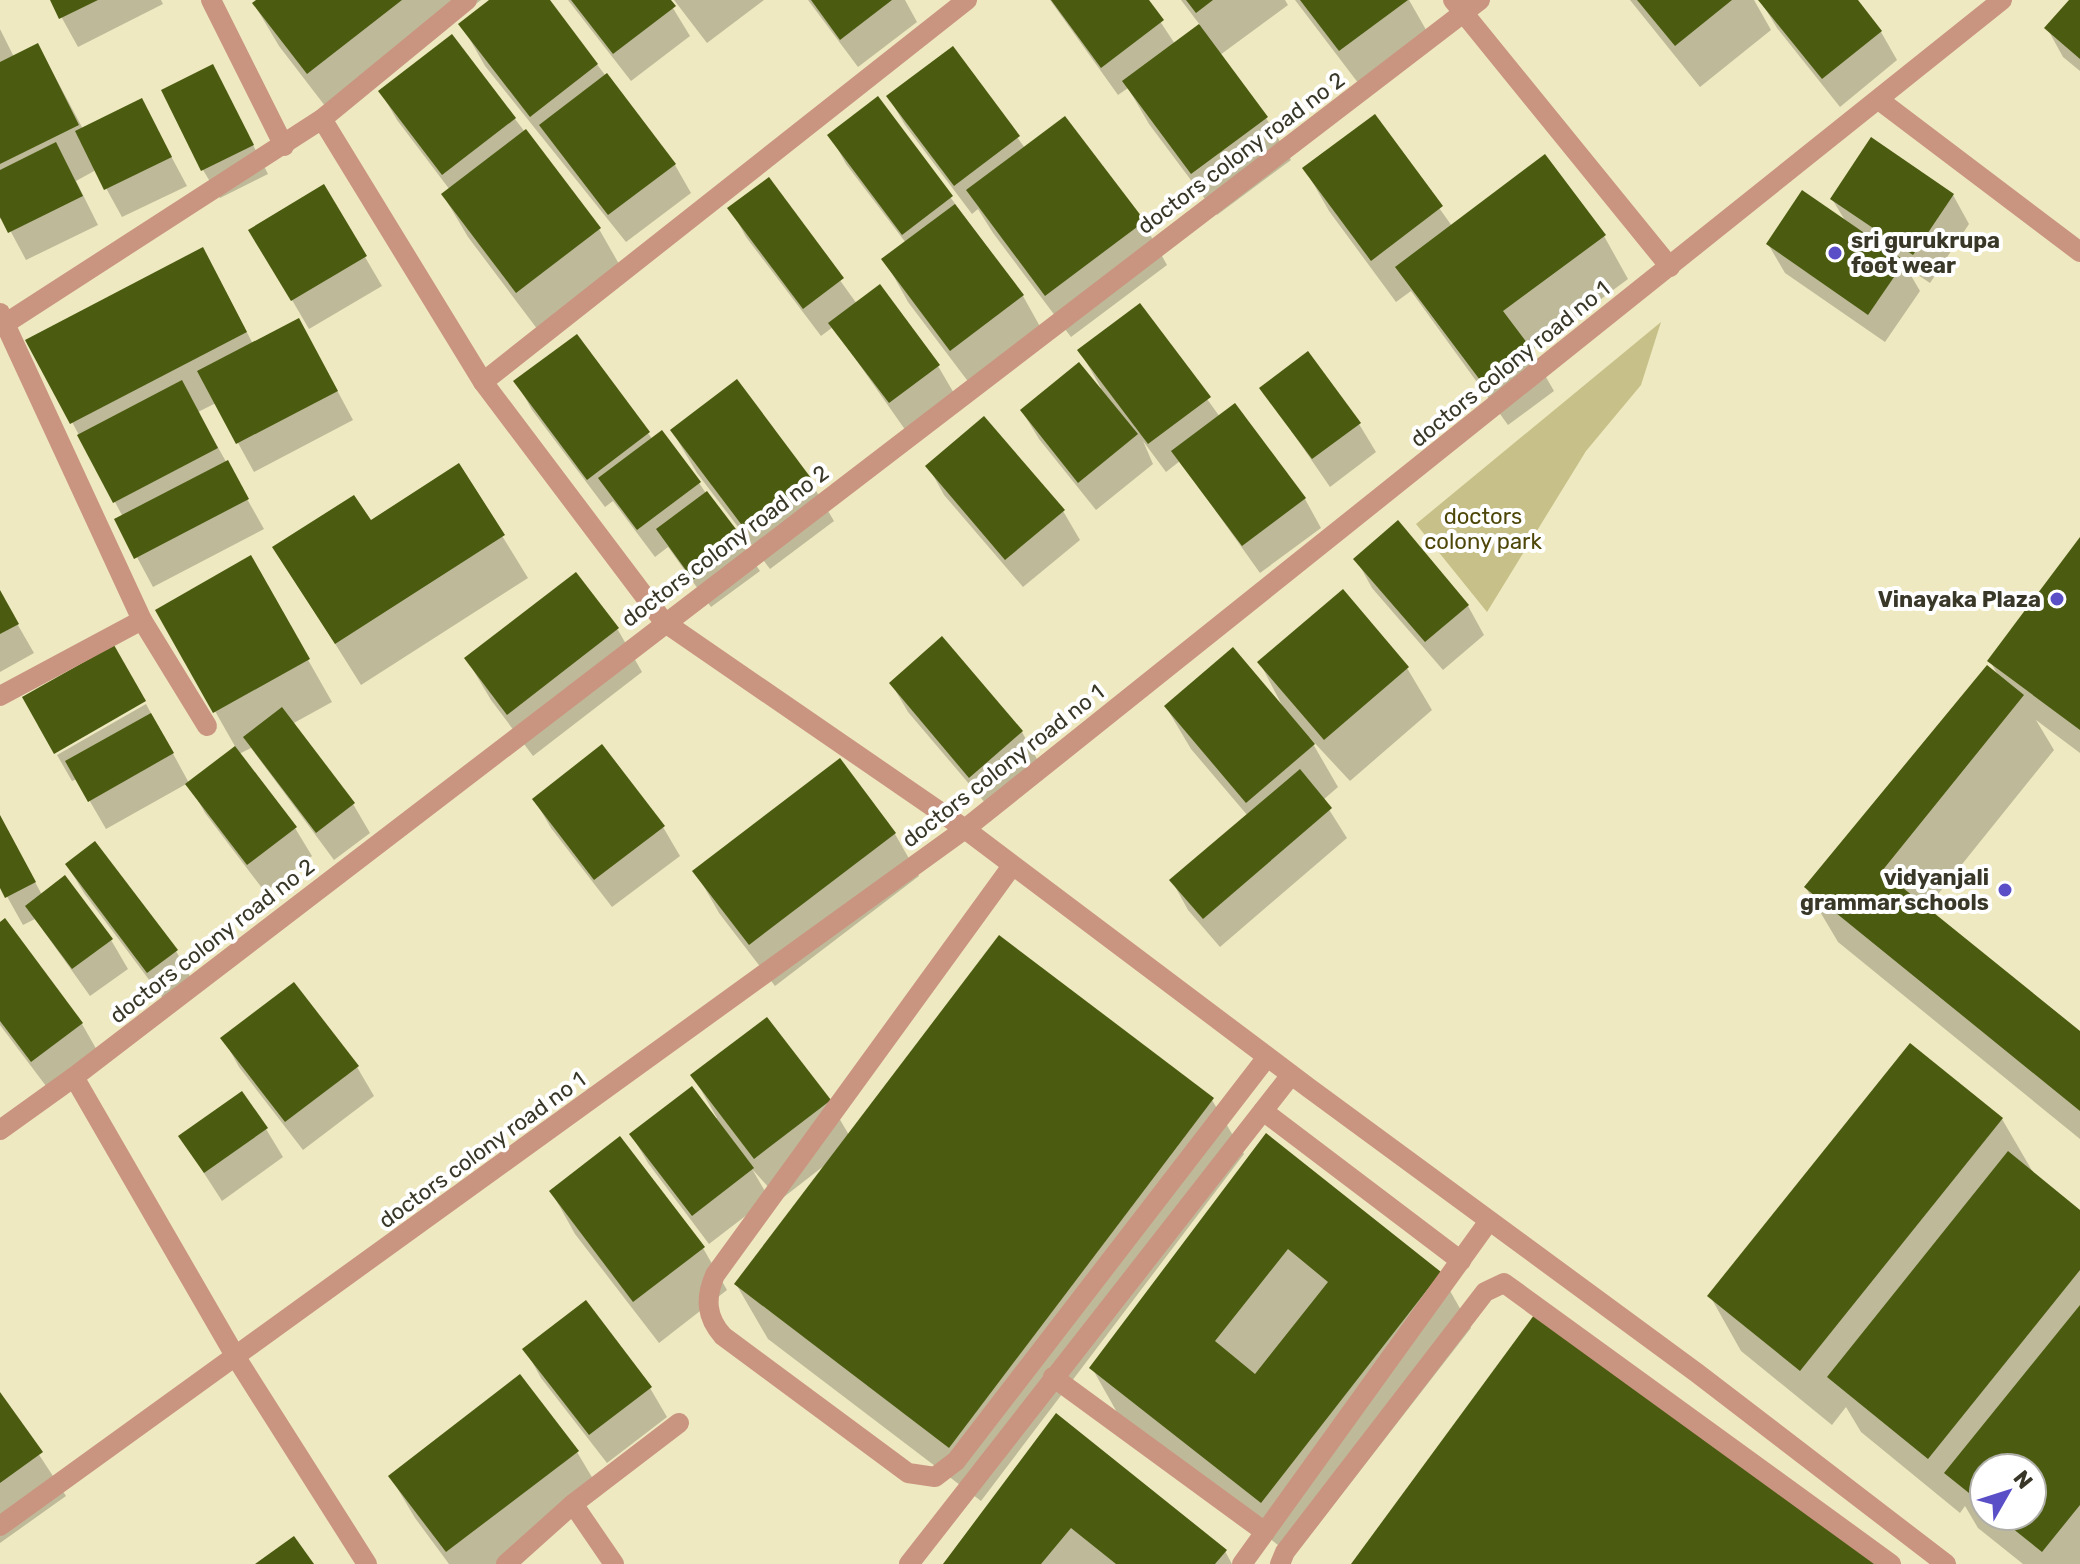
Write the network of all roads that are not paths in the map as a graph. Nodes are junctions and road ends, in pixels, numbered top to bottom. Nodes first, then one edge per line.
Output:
1 (211, 0) edge
2 (467, 0) edge
3 (967, 0) edge
4 (1480, 0) edge
5 (2002, 0) edge
6 (1458, 7) edge
7 (1879, 100) junction
8 (322, 119) junction
9 (284, 146) junction
10 (2080, 252) edge
11 (1670, 267) junction
12 (2, 322) edge
13 (483, 382) junction
14 (142, 620) junction
15 (664, 622) junction
16 (0, 696) edge
17 (207, 726) dead end
18 (965, 829) junction
19 (1012, 866) junction
20 (1267, 1057) junction
21 (1291, 1075) junction
22 (74, 1077) junction
23 (1263, 1111) junction
24 (0, 1130) edge
25 (1489, 1221) junction
26 (1461, 1261) junction
27 (237, 1359) junction
28 (1053, 1377) junction
29 (679, 1423) dead end
30 (573, 1504) junction
31 (0, 1526) edge
32 (1265, 1532) junction
33 (367, 1564) edge
34 (506, 1564) edge
35 (614, 1564) edge
36 (909, 1564) edge
37 (1242, 1564) edge
38 (1280, 1564) edge
39 (1891, 1564) edge
40 (1946, 1564) edge

1 - 9 street
2 - 8 street
3 - 13 street
4 - 6 street, doctors colony road no 2
5 - 7 street, doctors colony road no 1
6 - 11 street
6 - 15 street, doctors colony road no 2
7 - 10 street
7 - 11 street, doctors colony road no 1
8 - 9 street
8 - 13 street
9 - 12 street
11 - 18 street, doctors colony road no 1
12 - 14 street
13 - 15 street
14 - 16 street
14 - 17 street
15 - 18 street
15 - 22 street, doctors colony road no 2
18 - 19 street
18 - 27 street, doctors colony road no 1
19 - 20 street
19 - 20 street
20 - 21 street
21 - 23 street
21 - 25 street
22 - 24 street, doctors colony road no 2
22 - 27 street
23 - 26 street
23 - 28 street
25 - 26 street
25 - 40 street
26 - 32 street
27 - 31 street, doctors colony road no 1
27 - 33 street
28 - 32 street
28 - 36 street
29 - 30 street
30 - 34 street
30 - 35 street
32 - 37 street
38 - 39 street

